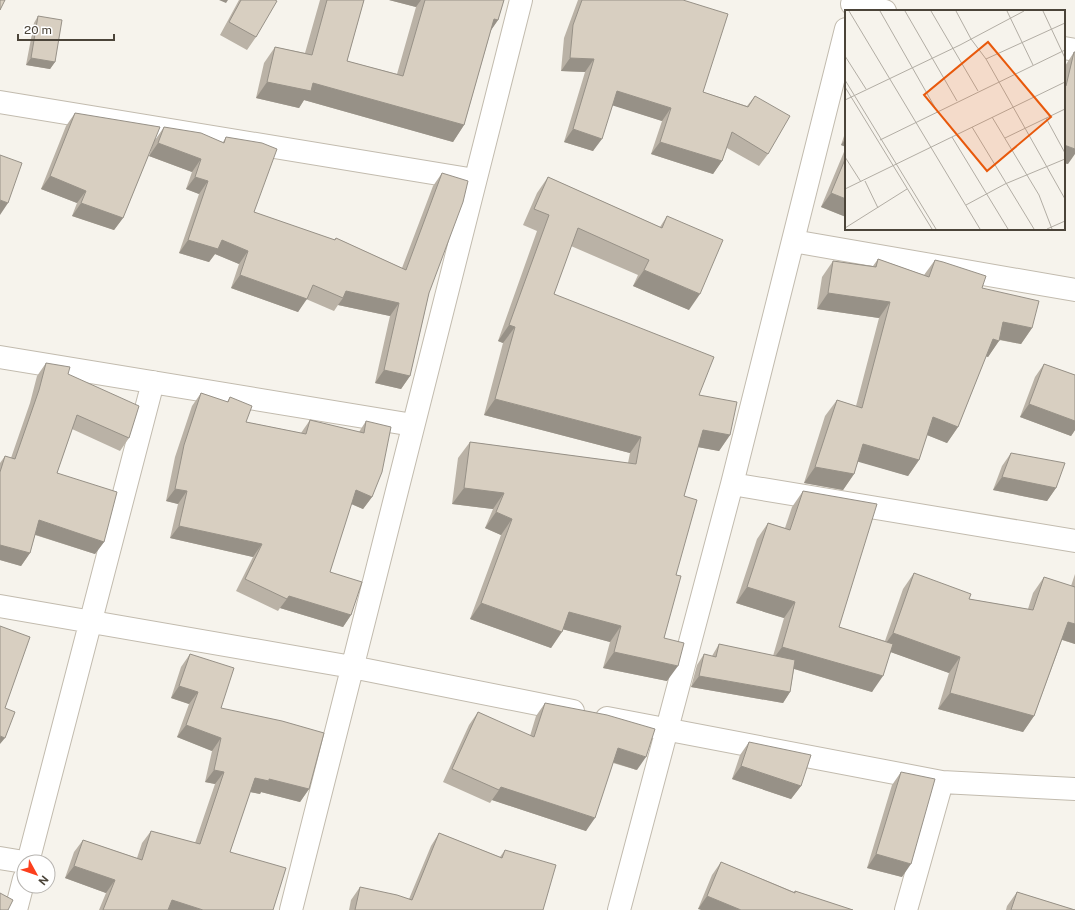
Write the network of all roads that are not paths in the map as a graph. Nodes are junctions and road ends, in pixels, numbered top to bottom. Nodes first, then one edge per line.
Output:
1 (521, 0) edge
2 (852, 5) edge
3 (880, 10) edge
4 (845, 33) edge
5 (1065, 48) edge
6 (1075, 50) edge
7 (0, 102) edge
8 (475, 180) junction
9 (793, 241) junction
10 (1075, 290) edge
11 (0, 357) edge
12 (154, 382) junction
13 (413, 425) junction
14 (732, 484) junction
15 (1075, 541) edge
16 (0, 606) edge
17 (91, 623) junction
18 (352, 667) junction
19 (668, 730) junction
20 (942, 782) junction
21 (1075, 789) edge
22 (30, 854) edge
23 (0, 858) edge
24 (16, 861) edge
25 (20, 894) edge
26 (16, 910) edge
27 (291, 910) edge
28 (619, 910) edge
29 (906, 910) edge

1 - 8 street
2 - 3 street
4 - 9 street
5 - 6 street
7 - 8 street
8 - 13 street
9 - 10 street
9 - 14 street
11 - 12 street
12 - 13 street
12 - 17 street
13 - 18 street
14 - 15 street
14 - 19 street
16 - 17 street
17 - 18 street
17 - 22 street
18 - 19 street
18 - 27 street
19 - 20 street
19 - 28 street
20 - 21 street
20 - 29 street
23 - 24 street
25 - 26 street

